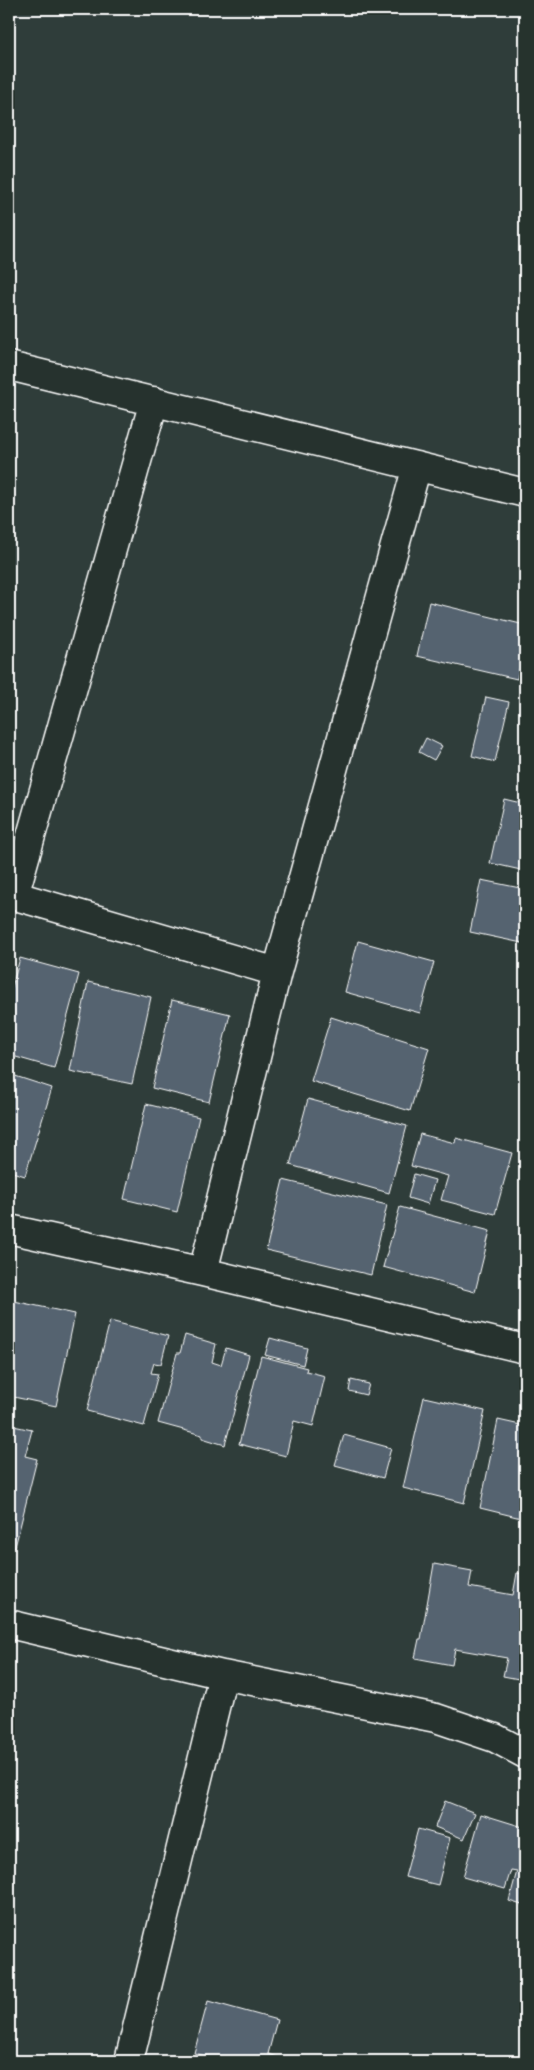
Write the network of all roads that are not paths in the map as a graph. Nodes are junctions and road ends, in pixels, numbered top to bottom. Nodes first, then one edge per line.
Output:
1 (9, 366) edge
2 (154, 401) junction
3 (417, 466) junction
4 (525, 493) edge
5 (11, 895) edge
6 (277, 972) junction
7 (9, 1229) edge
8 (203, 1272) junction
9 (525, 1349) edge
10 (9, 1624) edge
11 (223, 1675) junction
12 (525, 1754) edge
13 (129, 2061) edge

1 - 2 street
2 - 3 street
2 - 5 street
3 - 4 street
3 - 6 street
5 - 6 street
6 - 8 street
7 - 8 street
8 - 9 street
10 - 11 street
11 - 12 street
11 - 13 street

